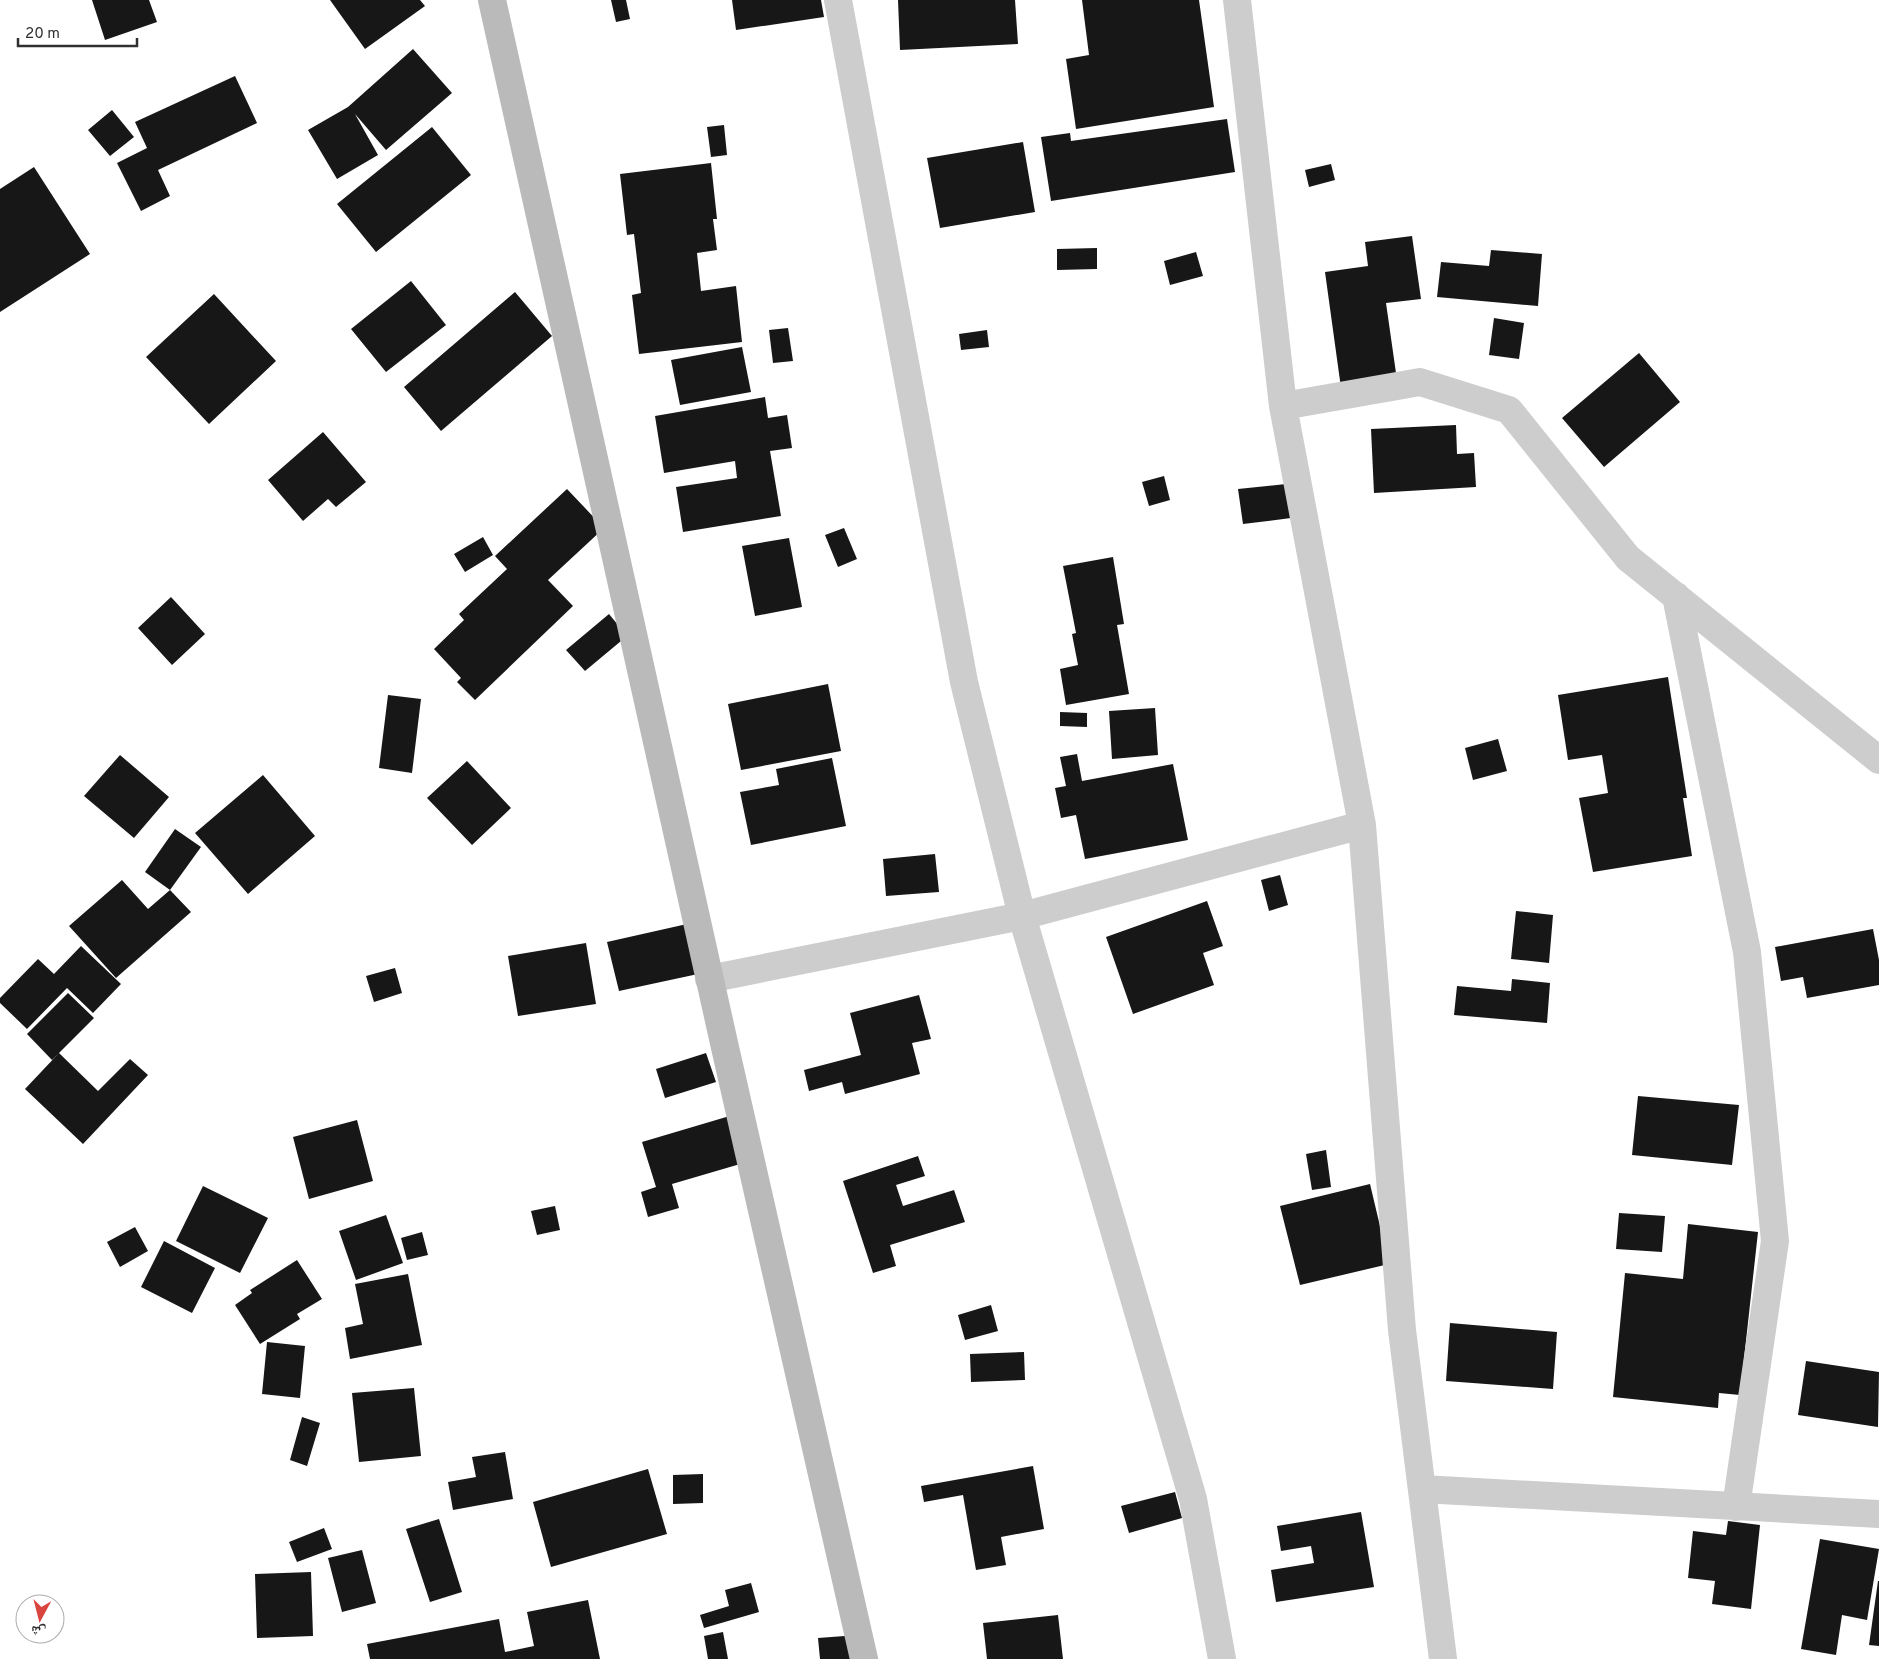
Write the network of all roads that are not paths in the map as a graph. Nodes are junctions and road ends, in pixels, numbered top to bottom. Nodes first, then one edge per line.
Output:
1 (492, 0) edge
2 (838, 0) edge
3 (1237, 0) edge
4 (1283, 406) junction
5 (1676, 596) junction
6 (1879, 760) edge
7 (1362, 825) junction
8 (1022, 916) junction
9 (709, 979) junction
10 (1422, 1490) junction
11 (1736, 1507) junction
12 (1879, 1514) edge
13 (864, 1659) edge
14 (1222, 1659) edge
15 (1443, 1659) edge

1 - 9 street
2 - 8 street
3 - 4 street
4 - 5 street
4 - 7 street
5 - 6 street
5 - 11 street
7 - 8 street
7 - 10 street
8 - 9 street
8 - 14 street
9 - 13 street
10 - 11 street
10 - 15 street
11 - 12 street

